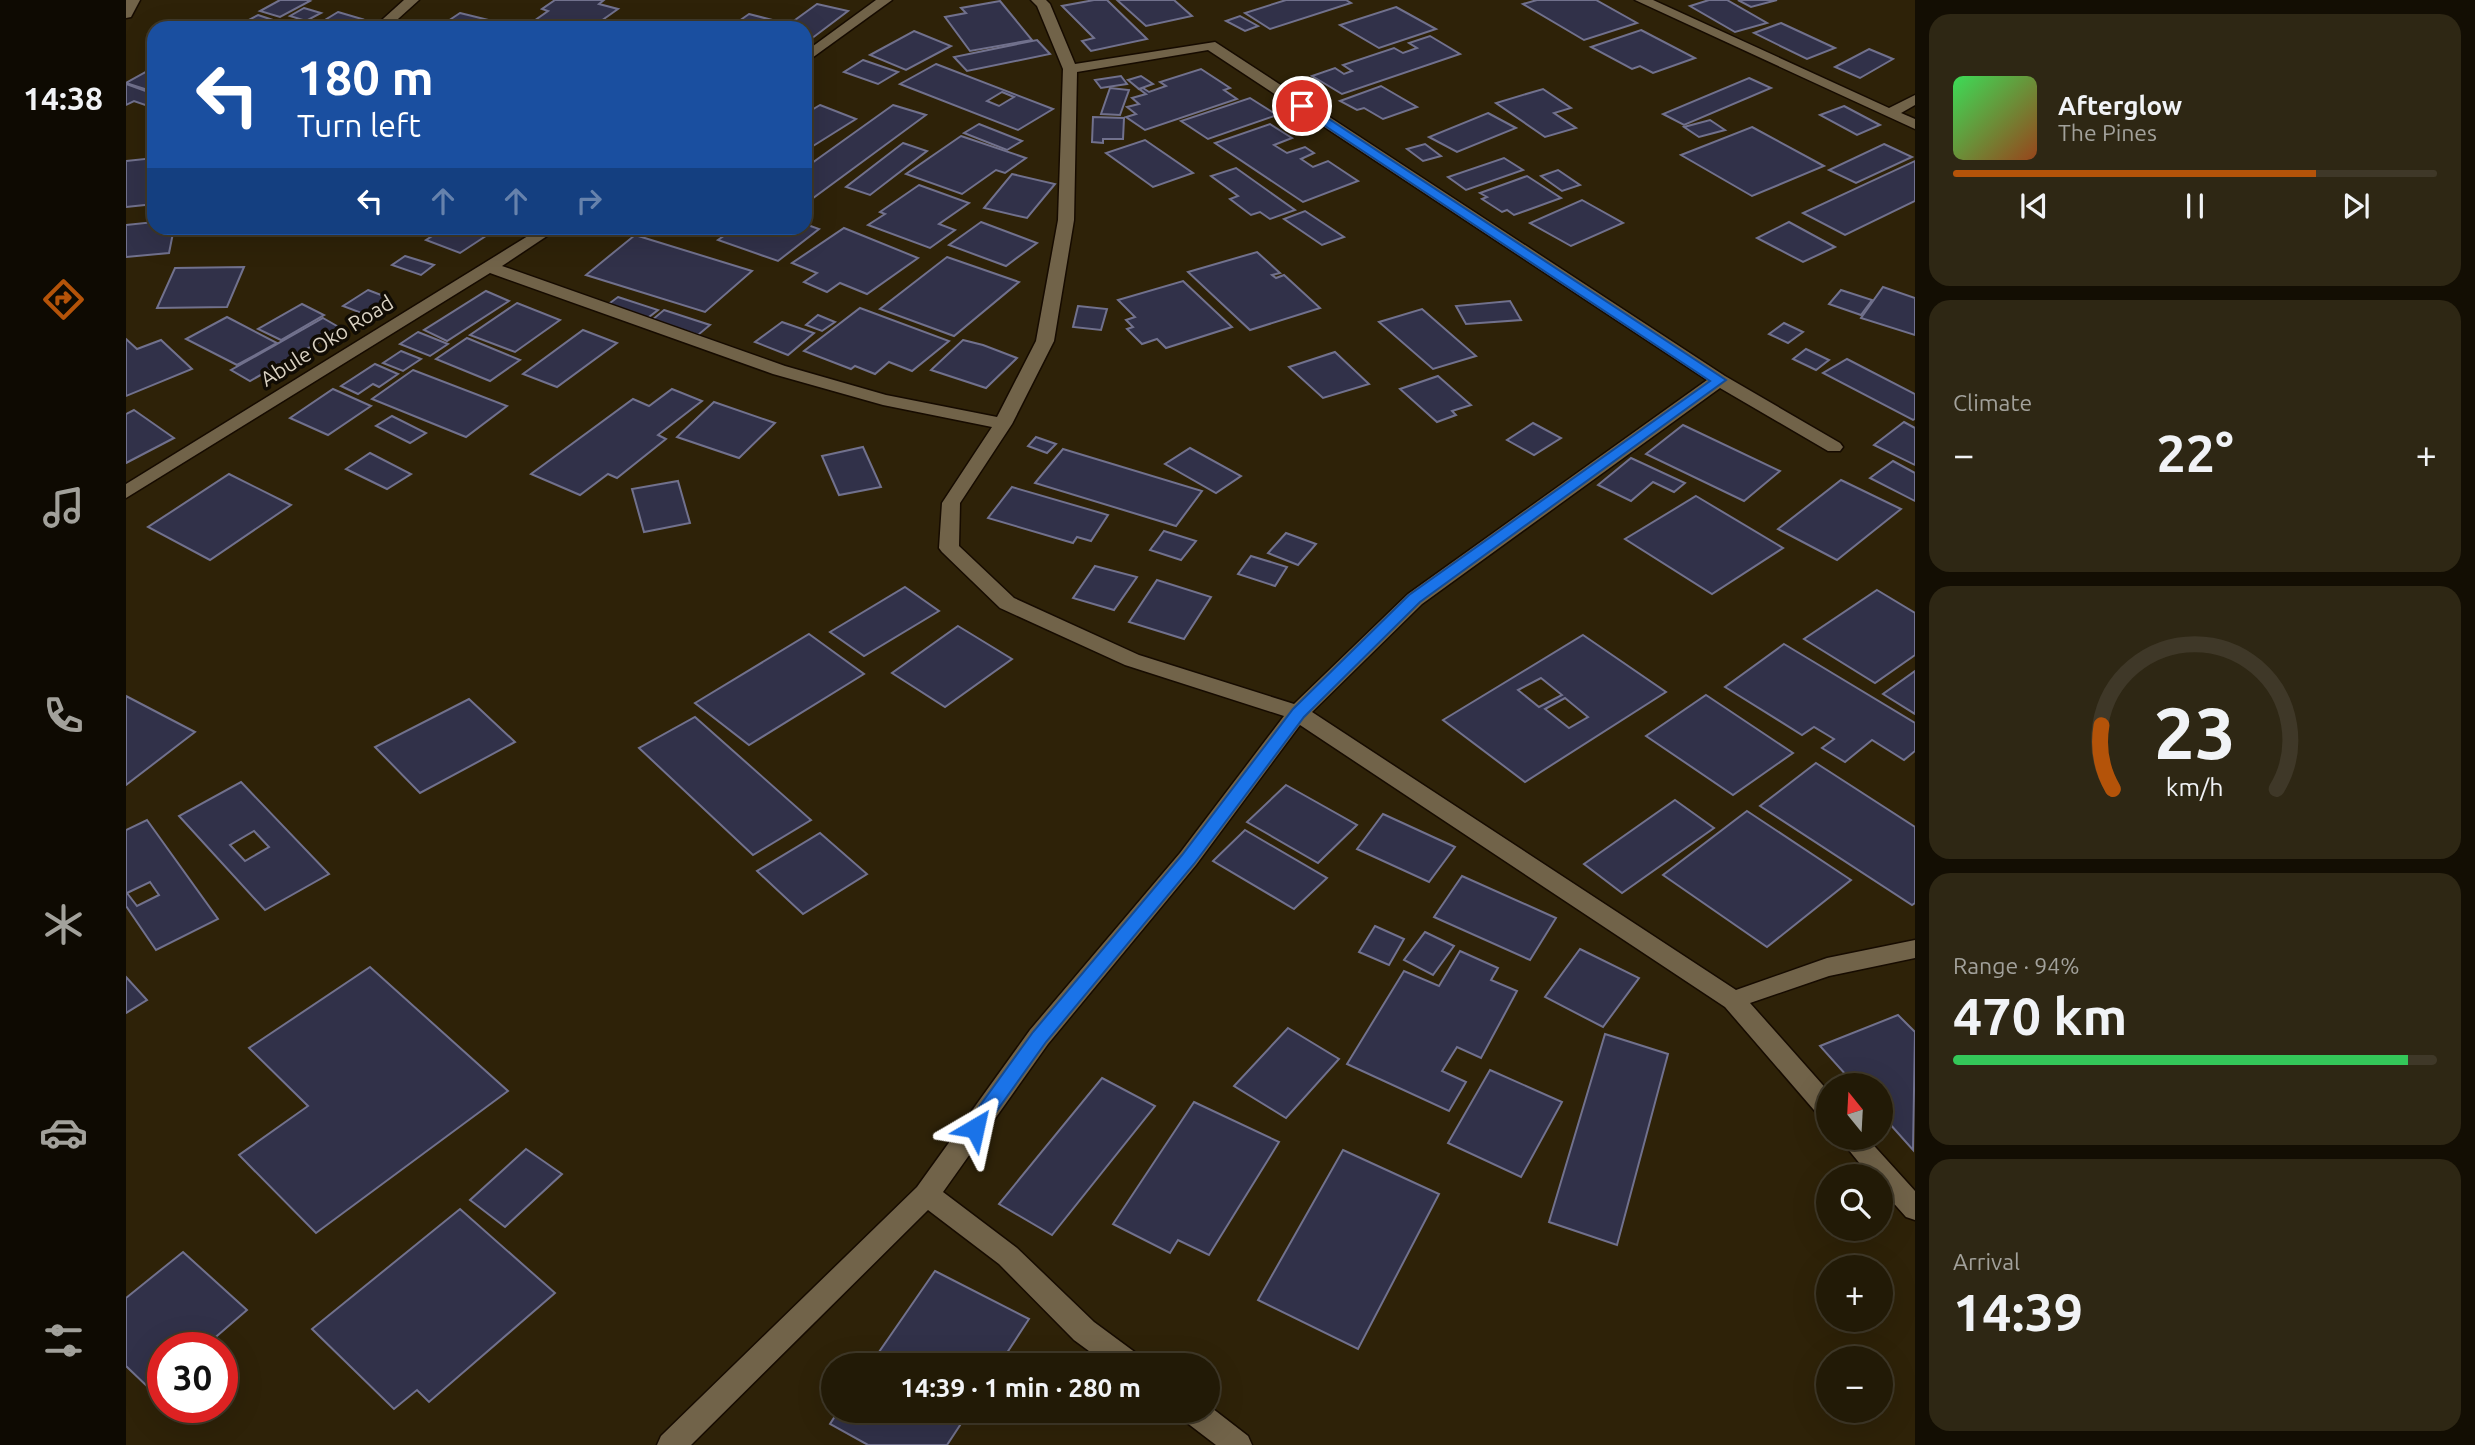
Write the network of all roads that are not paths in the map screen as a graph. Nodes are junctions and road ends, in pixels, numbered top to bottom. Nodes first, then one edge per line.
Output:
1 (133, 0) edge
2 (412, 0) edge
3 (885, 0) edge
4 (1038, 0) edge
5 (1642, 0) edge
6 (126, 14) edge
7 (388, 21) edge
8 (812, 54) edge
9 (1070, 69) junction
10 (1915, 99) edge
11 (1891, 113) junction
12 (1915, 125) edge
13 (540, 235) edge
14 (490, 267) junction
15 (1719, 380) junction
16 (1003, 424) junction
17 (1834, 447) dead end
18 (126, 492) edge
19 (1298, 713) junction
20 (1915, 949) edge
21 (1733, 1000) junction
22 (1816, 1095) edge
23 (1863, 1150) edge
24 (926, 1195) junction
25 (1915, 1209) edge
26 (1114, 1353) edge
27 (1209, 1423) edge
28 (671, 1445) edge
29 (1238, 1445) edge

1 - 6 street
2 - 7 street
3 - 8 street
4 - 9 street
5 - 11 street
9 - 15 street
9 - 16 street
10 - 11 street
11 - 12 street
13 - 14 street, Abule Oko Road
14 - 16 street
14 - 18 street, Abule Oko Road
15 - 17 street
15 - 19 street
16 - 19 street
19 - 21 street
19 - 24 street
20 - 21 street
21 - 22 street
23 - 25 street
24 - 26 street
24 - 28 street
27 - 29 street

